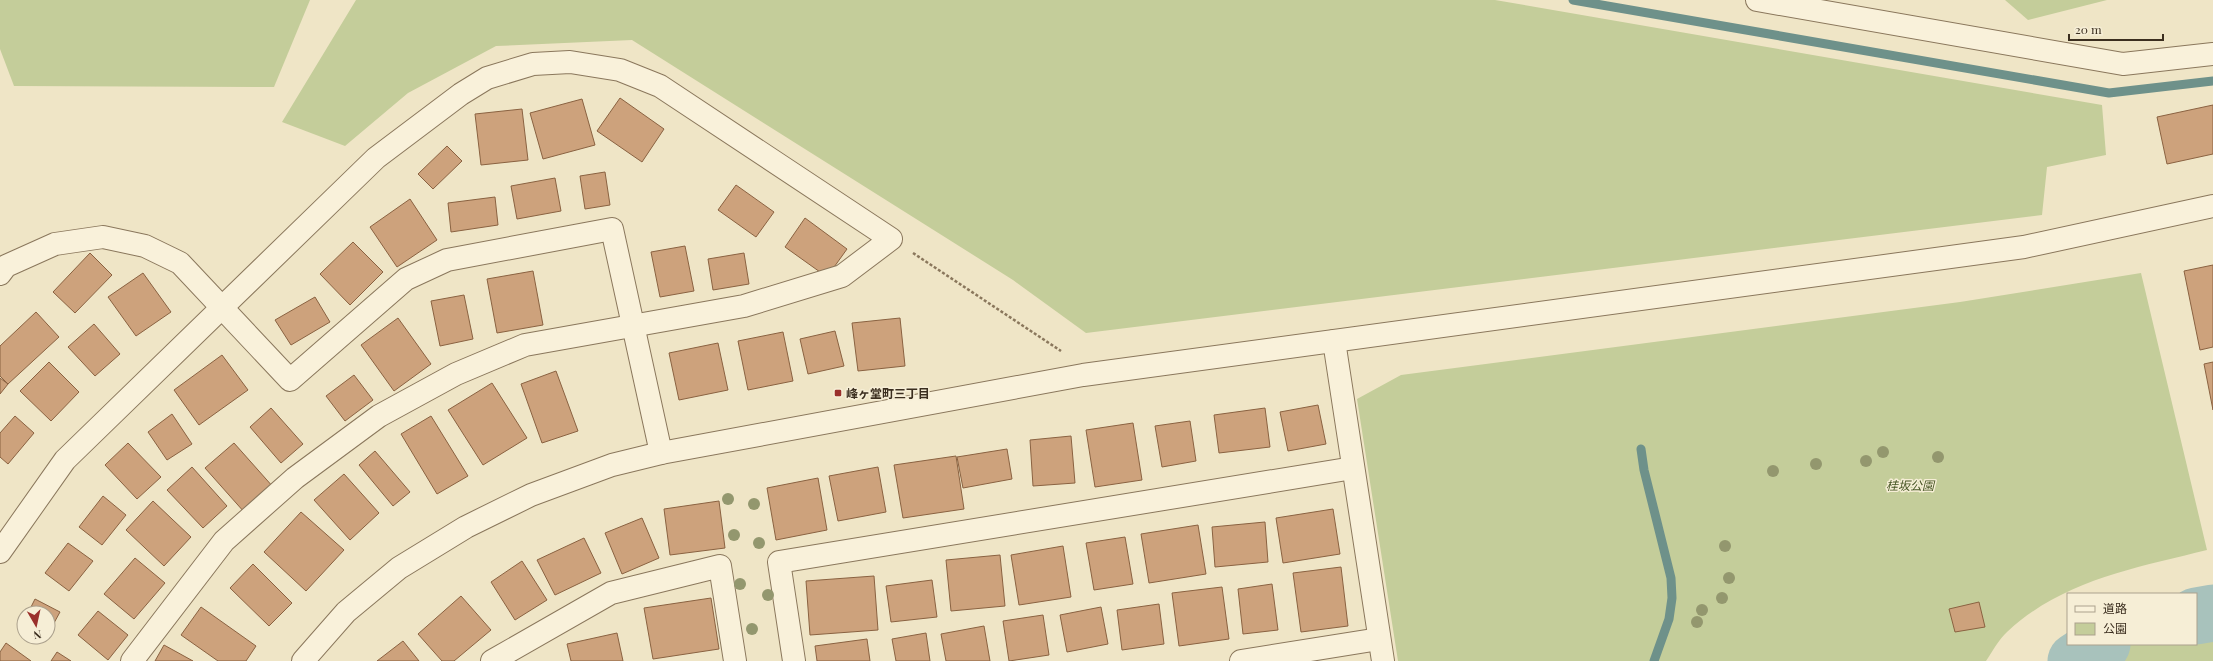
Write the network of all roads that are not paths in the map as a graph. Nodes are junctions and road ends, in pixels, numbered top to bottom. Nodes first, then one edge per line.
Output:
1 (1757, 0) edge
2 (2213, 54) edge
3 (2213, 206) edge
4 (0, 274) edge
5 (222, 309) junction
6 (633, 326) junction
7 (1334, 341) junction
8 (661, 453) junction
9 (1353, 468) junction
10 (0, 552) edge
11 (1379, 639) junction
12 (132, 661) edge
13 (304, 661) edge
14 (492, 661) edge
15 (735, 661) edge
16 (794, 661) edge
17 (1240, 661) edge
18 (1382, 661) edge

1 - 2 street
3 - 7 street
4 - 5 street
5 - 6 street
5 - 6 street
5 - 10 street
6 - 8 street
6 - 12 street
7 - 8 street
7 - 9 street
8 - 13 street
9 - 11 street
9 - 16 street
11 - 17 street
11 - 18 street
14 - 15 street

